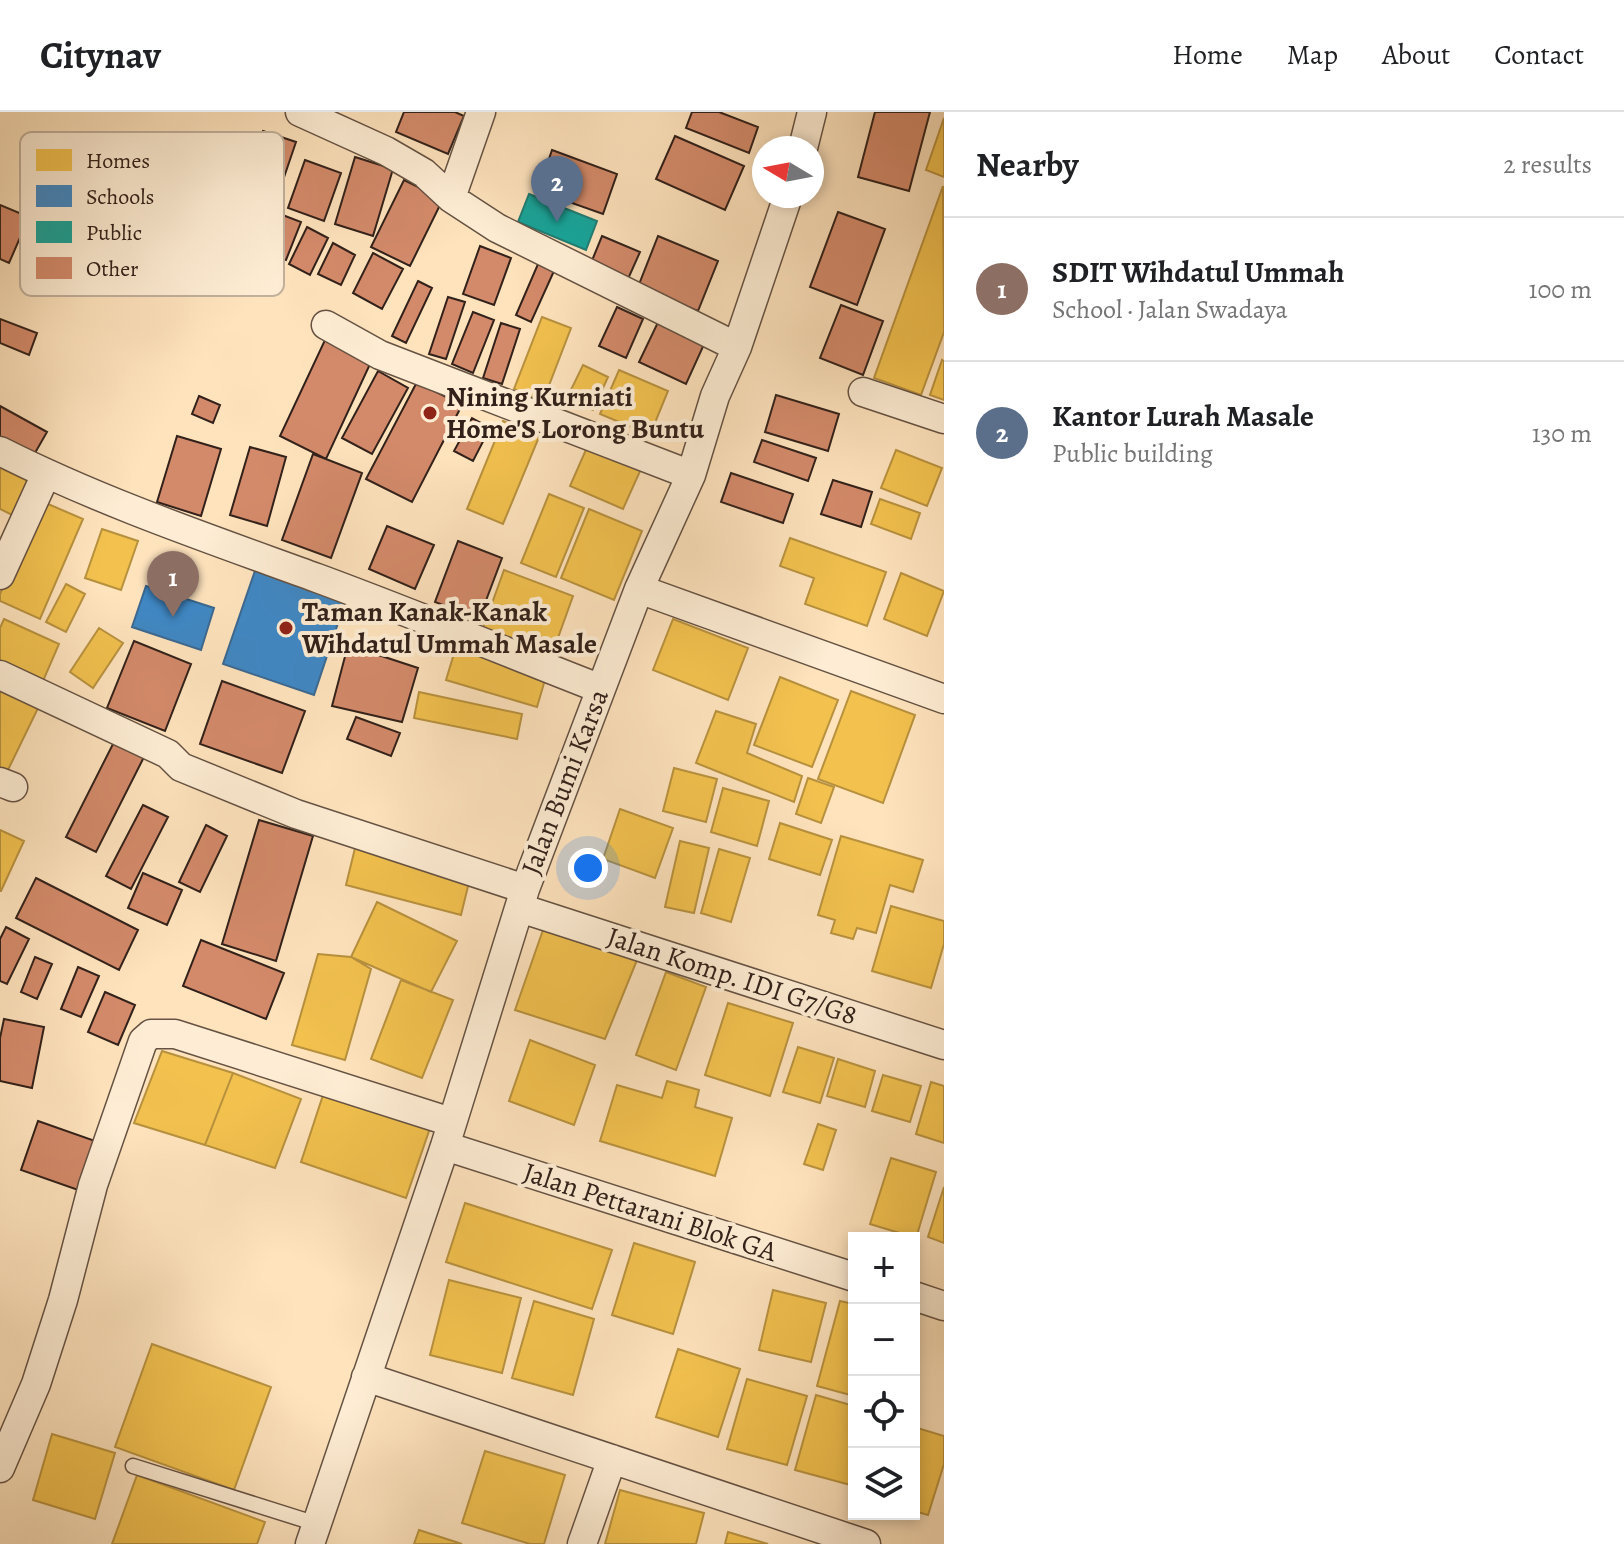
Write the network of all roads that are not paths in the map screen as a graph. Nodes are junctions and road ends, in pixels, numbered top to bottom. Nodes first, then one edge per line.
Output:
1 (300, 112) edge
2 (481, 112) edge
3 (812, 112) edge
4 (806, 136) edge
5 (451, 198) junction
6 (784, 208) edge
7 (326, 325) dead end
8 (737, 347) junction
9 (863, 392) dead end
10 (944, 419) edge
11 (0, 451) edge
12 (46, 474) junction
13 (691, 475) junction
14 (0, 575) edge
15 (639, 589) junction
16 (0, 675) edge
17 (601, 689) junction
18 (944, 699) edge
19 (522, 899) junction
20 (944, 1045) edge
21 (448, 1134) junction
22 (848, 1275) edge
23 (920, 1298) edge
24 (944, 1306) edge
25 (366, 1377) junction
26 (612, 1459) junction
27 (133, 1466) dead end
28 (0, 1468) edge
29 (314, 1534) edge
30 (853, 1542) edge
31 (582, 1544) edge

1 - 5 street
2 - 5 street
3 - 4 street
5 - 8 street
6 - 8 street, Jalan Bumi Karsa
7 - 13 street
8 - 13 street, Jalan Bumi Karsa
9 - 10 street
11 - 12 street
12 - 14 street
12 - 17 street
13 - 15 street, Jalan Bumi Karsa
15 - 17 street, Jalan Bumi Karsa
15 - 18 street
16 - 19 street, Jalan Komp. IDI G7/G8
17 - 19 street, Jalan Bumi Karsa
19 - 20 street, Jalan Komp. IDI G7/G8
19 - 21 street, Jalan Bumi Karsa
21 - 22 street, Jalan Pettarani Blok GA
21 - 25 street, Jalan Bumi Karsa
21 - 28 street, Jalan Pettarani Blok GA
23 - 24 street
25 - 26 street
25 - 29 street, Jalan Bumi Karsa
26 - 30 street
26 - 31 street
27 - 29 lane

